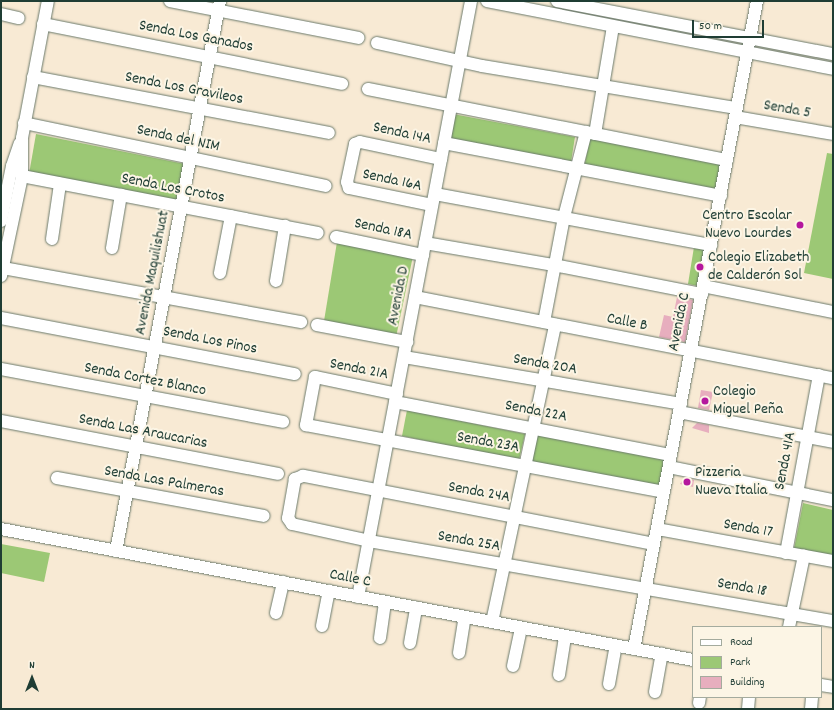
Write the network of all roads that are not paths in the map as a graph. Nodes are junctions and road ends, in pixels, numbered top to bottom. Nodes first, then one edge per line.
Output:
1 (48, 1) edge
2 (170, 1) edge
3 (471, 1) edge
4 (488, 1) edge
5 (557, 1) edge
6 (758, 1) edge
7 (608, 5) edge
8 (220, 6) edge
9 (1, 14) edge
10 (19, 18) dead end
11 (43, 24) junction
12 (613, 26) junction
13 (358, 38) dead end
14 (750, 38) junction
15 (377, 43) dead end
16 (748, 52) junction
17 (833, 54) edge
18 (210, 56) junction
19 (460, 61) junction
20 (833, 69) edge
21 (33, 77) junction
22 (342, 84) dead end
23 (603, 87) junction
24 (368, 89) dead end
25 (451, 106) junction
26 (200, 109) junction
27 (736, 113) junction
28 (24, 123) junction
29 (329, 133) dead end
30 (590, 133) junction
31 (833, 134) edge
32 (444, 143) junction
33 (191, 158) junction
34 (441, 159) junction
35 (727, 160) junction
36 (576, 170) junction
37 (11, 174) edge
38 (60, 184) junction
39 (325, 186) dead end
40 (347, 186) joint
41 (121, 195) junction
42 (721, 196) junction
43 (433, 200) junction
44 (181, 207) junction
45 (231, 216) junction
46 (564, 217) junction
47 (1, 221) edge
48 (285, 226) junction
49 (318, 233) dead end
50 (336, 237) dead end
51 (52, 239) dead end
52 (711, 245) junction
53 (112, 248) dead end
54 (424, 249) junction
55 (554, 265) junction
56 (2, 272) edge
57 (220, 273) dead end
58 (276, 281) dead end
59 (702, 290) junction
60 (164, 297) junction
61 (415, 297) junction
62 (833, 312) edge
63 (1, 318) edge
64 (301, 322) dead end
65 (549, 323) junction
66 (317, 325) dead end
67 (407, 342) junction
68 (155, 347) junction
69 (691, 352) junction
70 (404, 357) junction
71 (1, 369) edge
72 (296, 374) dead end
73 (819, 375) junction
74 (833, 378) edge
75 (543, 381) junction
76 (147, 396) junction
77 (396, 398) junction
78 (680, 408) junction
79 (1, 421) edge
80 (283, 422) dead end
81 (306, 425) joint
82 (533, 428) junction
83 (807, 437) junction
84 (388, 442) junction
85 (833, 442) edge
86 (136, 447) junction
87 (670, 461) junction
88 (525, 466) junction
89 (278, 474) dead end
90 (58, 478) dead end
91 (378, 490) junction
92 (128, 492) junction
93 (664, 492) junction
94 (797, 493) junction
95 (833, 500) edge
96 (515, 515) junction
97 (264, 516) dead end
98 (289, 522) joint
99 (1, 529) edge
100 (657, 529) junction
101 (369, 541) junction
102 (654, 544) junction
103 (116, 551) junction
104 (786, 553) junction
105 (804, 556) junction
106 (833, 561) edge
107 (504, 565) junction
108 (283, 582) junction
109 (646, 590) junction
110 (329, 591) junction
111 (358, 597) junction
112 (385, 602) junction
113 (416, 608) junction
114 (276, 613) dead end
115 (791, 613) junction
116 (465, 617) junction
117 (833, 621) edge
118 (492, 622) junction
119 (322, 626) dead end
120 (789, 626) edge
121 (521, 628) junction
122 (565, 636) junction
123 (380, 638) dead end
124 (410, 644) dead end
125 (616, 646) junction
126 (634, 649) junction
127 (458, 653) dead end
128 (662, 654) junction
129 (692, 660) edge
130 (513, 666) dead end
131 (559, 675) dead end
132 (609, 684) dead end
133 (822, 685) edge
134 (833, 687) edge
135 (655, 692) dead end
136 (749, 698) edge
137 (812, 698) edge
138 (748, 709) edge
139 (811, 709) edge

1 - 11 street
2 - 8 street
3 - 19 street, Avenida D
4 - 12 street
5 - 7 street
6 - 14 street, Avenida C
7 - 14 street
8 - 13 street
8 - 18 street, Avenida Maquilishuat
9 - 10 street
11 - 18 street, Senda Los Ganados
11 - 21 street
12 - 16 street
12 - 23 street
14 - 16 street, Avenida C
14 - 17 street
15 - 19 street, Senda 5
16 - 20 street
16 - 27 street, Avenida C
18 - 22 street, Senda Los Ganados
18 - 26 street, Avenida Maquilishuat
19 - 23 street, Senda 5
19 - 25 street, Avenida D
21 - 26 street, Senda Los Gravileos
21 - 28 street
23 - 27 street, Senda 5
23 - 30 street
24 - 25 street
25 - 30 street
25 - 32 street, Avenida D
26 - 29 street, Senda Los Gravileos
26 - 33 street, Avenida Maquilishuat
27 - 31 street, Senda 5
27 - 35 street, Avenida C
28 - 33 street, Senda del NIM
28 - 37 street
30 - 35 street
30 - 36 street
32 - 34 street, Avenida D
32 - 36 street
33 - 39 street, Senda del NIM
33 - 44 street, Avenida Maquilishuat
34 - 40 street, Senda 14A
34 - 43 street, Avenida D
35 - 42 street, Avenida C
36 - 42 street
36 - 46 street
37 - 38 street, Senda Los Crotos
37 - 47 street
37 - 56 street
38 - 41 street, Senda Los Crotos
38 - 51 street
40 - 43 street, Senda 16A
41 - 44 street, Senda Los Crotos
41 - 53 street
42 - 52 street, Avenida C
43 - 46 street, Senda 16A
43 - 54 street, Avenida D
44 - 45 street, Senda Los Crotos
44 - 60 street, Avenida Maquilishuat
45 - 48 street, Senda Los Crotos
45 - 57 street
46 - 52 street, Senda 16A
46 - 55 street
48 - 49 street, Senda Los Crotos
48 - 58 street
50 - 54 street, Senda 18A
52 - 59 street, Avenida C
54 - 55 street, Senda 18A
54 - 61 street, Avenida D
55 - 59 street, Senda 18A
55 - 65 street
56 - 60 street
59 - 62 street, Senda 18A
59 - 69 street, Avenida C
60 - 64 street
60 - 68 street, Avenida Maquilishuat
61 - 65 street, Calle B
61 - 67 street, Avenida D
63 - 68 street, Senda Los Pinos
65 - 69 street, Calle B
65 - 75 street
66 - 67 street
67 - 70 street, Avenida D
68 - 72 street, Senda Los Pinos
68 - 76 street, Avenida Maquilishuat
69 - 73 street, Calle B
69 - 78 street, Avenida C
70 - 75 street, Senda 20A
70 - 77 street, Avenida D
71 - 76 street, Senda Cortez Blanco
73 - 74 street, Calle B
73 - 83 street, Senda 41A
75 - 78 street, Senda 20A
75 - 82 street
76 - 80 street, Senda Cortez Blanco
76 - 86 street, Avenida Maquilishuat
77 - 81 street, Senda 21A
77 - 82 street, Senda 22A
77 - 84 street, Avenida D
78 - 83 street, Senda 20A
78 - 87 street, Avenida C
79 - 86 street, Senda Las Araucarias
81 - 84 street, Senda 23A
82 - 87 street, Senda 22A
82 - 88 street
83 - 85 street, Senda 20A
83 - 94 street, Senda 41A
84 - 88 street, Senda 23A
84 - 91 street, Avenida D
86 - 89 street, Senda Las Araucarias
86 - 92 street, Avenida Maquilishuat
87 - 93 street, Avenida C
87 - 94 street, Senda 22A
88 - 93 street, Senda 23A
88 - 96 street
90 - 92 street, Senda Las Palmeras
91 - 96 street, Senda 24A
91 - 98 street, Senda 24A
91 - 101 street, Avenida D
92 - 97 street, Senda Las Palmeras
92 - 103 street, Avenida Maquilishuat
93 - 100 street, Avenida C
94 - 95 street, Senda 22A
94 - 104 street, Senda 41A
96 - 102 street, Senda 24A
96 - 107 street
98 - 101 street, Senda 25A
99 - 103 street, Calle C
100 - 102 street, Avenida C
100 - 104 street, Senda 17
101 - 107 street, Senda 25A
101 - 111 street, Avenida D
102 - 109 street, Avenida C
103 - 108 street, Calle C
104 - 105 street, Senda 17
105 - 106 street, Senda 17
105 - 115 street
107 - 109 street, Senda 25A
107 - 118 street
108 - 110 street, Calle C
108 - 114 street
109 - 115 street, Senda 18
109 - 126 street, Avenida C
110 - 111 street, Calle C
110 - 119 street
111 - 112 street, Calle C
112 - 113 street, Calle C
112 - 123 street
113 - 116 street, Calle C
113 - 124 street
115 - 117 street, Senda 18
115 - 120 street
116 - 118 street, Calle C
116 - 127 street
118 - 121 street, Calle C
121 - 122 street, Calle C
121 - 130 street
122 - 125 street, Calle C
122 - 131 street
125 - 126 street, Calle C
125 - 132 street
126 - 128 street, Calle C
128 - 129 street, Calle C
128 - 135 street
133 - 134 street
136 - 138 street
137 - 139 street

